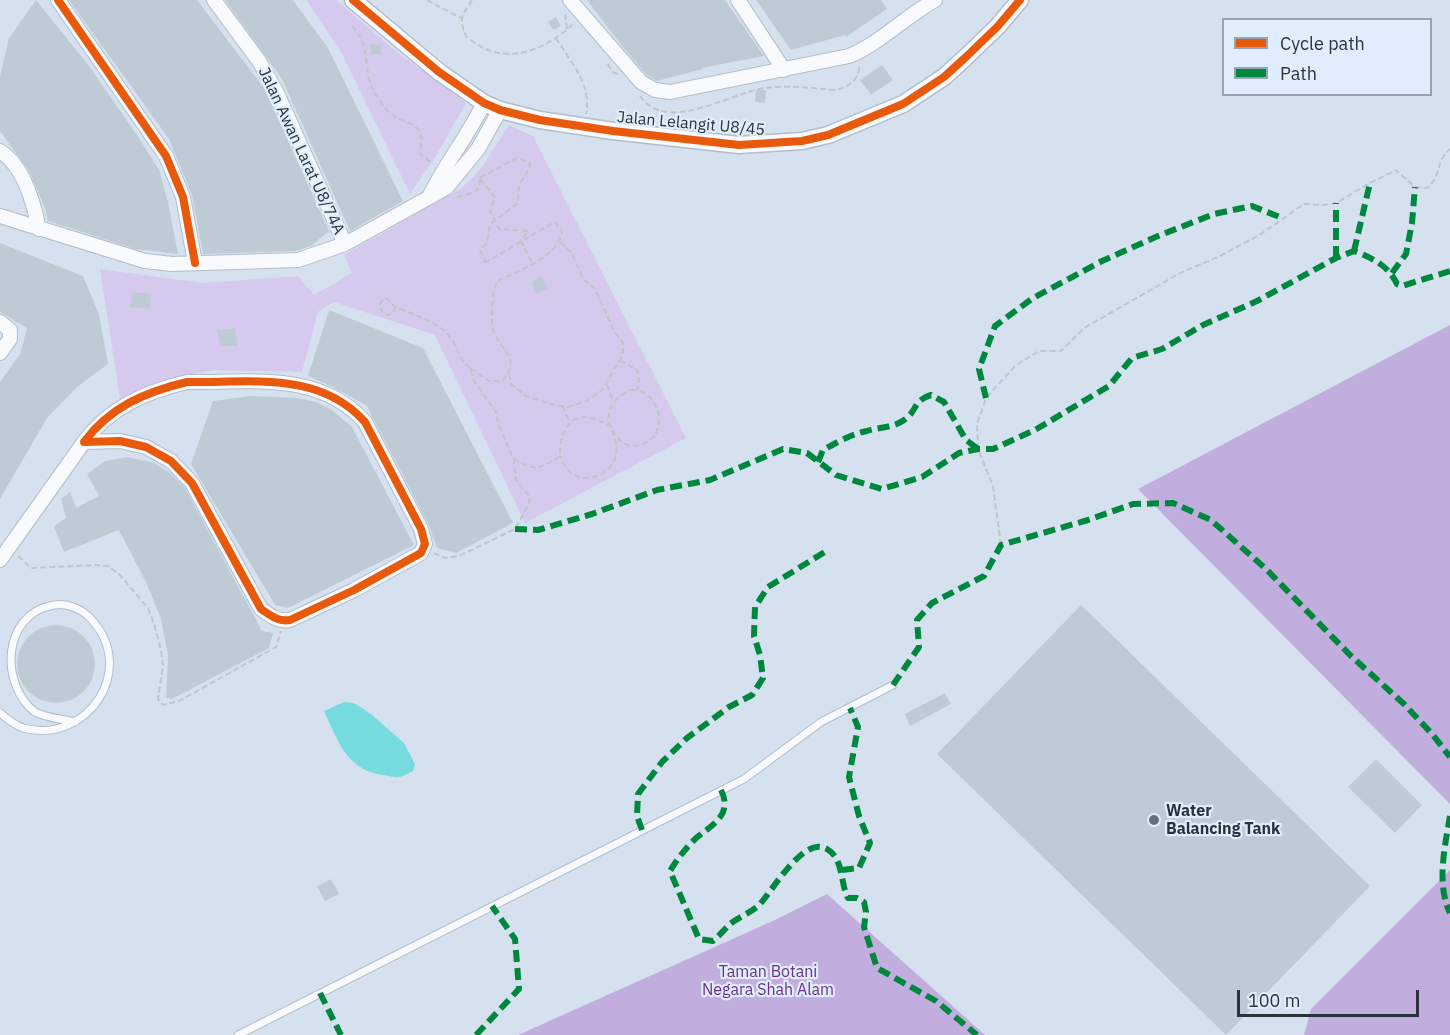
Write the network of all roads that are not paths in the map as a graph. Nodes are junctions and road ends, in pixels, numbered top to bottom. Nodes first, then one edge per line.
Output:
1 (58, 0) edge
2 (213, 0) edge
3 (353, 0) edge
4 (570, 0) edge
5 (738, 0) edge
6 (935, 0) edge
7 (1020, 0) edge
8 (910, 6) edge
9 (784, 70) junction
10 (484, 103) junction
11 (500, 110) junction
12 (0, 151) edge
13 (442, 183) junction
14 (0, 216) edge
15 (39, 229) junction
16 (345, 244) junction
17 (195, 263) junction
18 (0, 322) edge
19 (0, 353) edge
20 (84, 442) junction
21 (0, 560) edge
22 (893, 685) dead end
23 (0, 713) edge
24 (75, 722) junction
25 (238, 1035) edge

1 - 17 street
2 - 16 street, Jalan Awan Larat U8/74A
3 - 10 street, Jalan Lelangit U8/45
4 - 9 street
5 - 9 street
6 - 8 street
7 - 11 street, Jalan Lelangit U8/45
8 - 9 street
10 - 11 street, Jalan Lelangit U8/45
10 - 13 street
11 - 13 street
12 - 15 street
13 - 16 street
14 - 15 street
15 - 17 street
16 - 17 street
18 - 19 street
20 - 20 street
20 - 21 street
22 - 25 lane
23 - 24 lane
24 - 24 lane

